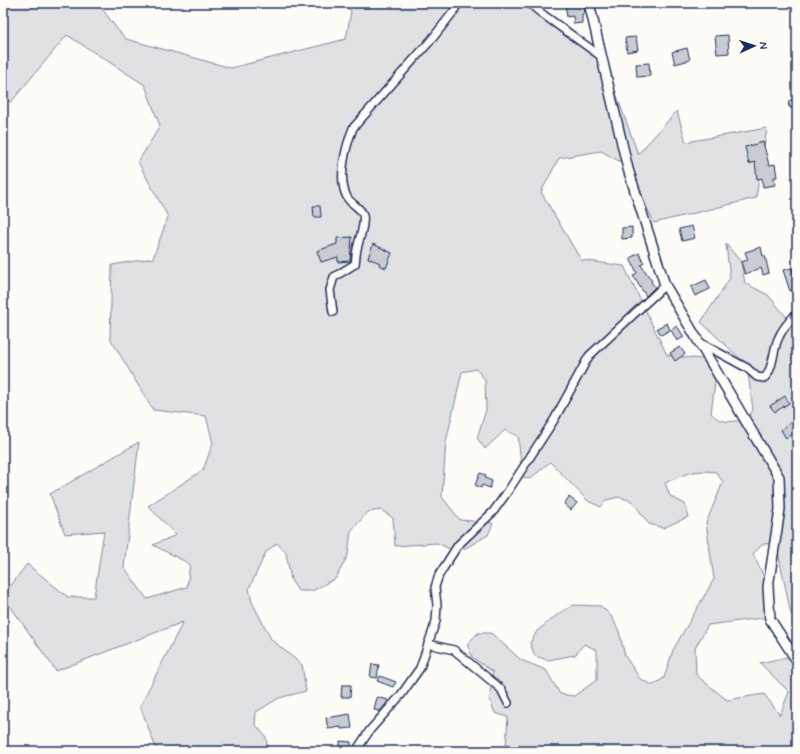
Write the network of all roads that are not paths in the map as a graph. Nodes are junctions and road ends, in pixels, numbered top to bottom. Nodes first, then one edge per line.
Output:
1 (458, 3) edge
2 (529, 3) edge
3 (589, 3) edge
4 (602, 57) junction
5 (665, 285) junction
6 (332, 312) dead end
7 (797, 313) edge
8 (699, 342) junction
9 (428, 644) junction
10 (797, 661) edge
11 (508, 703) dead end
12 (356, 751) edge

1 - 6 street
2 - 4 street
3 - 4 street
4 - 5 street
5 - 8 street
5 - 9 street
7 - 8 street
8 - 10 street
9 - 11 street
9 - 12 street

